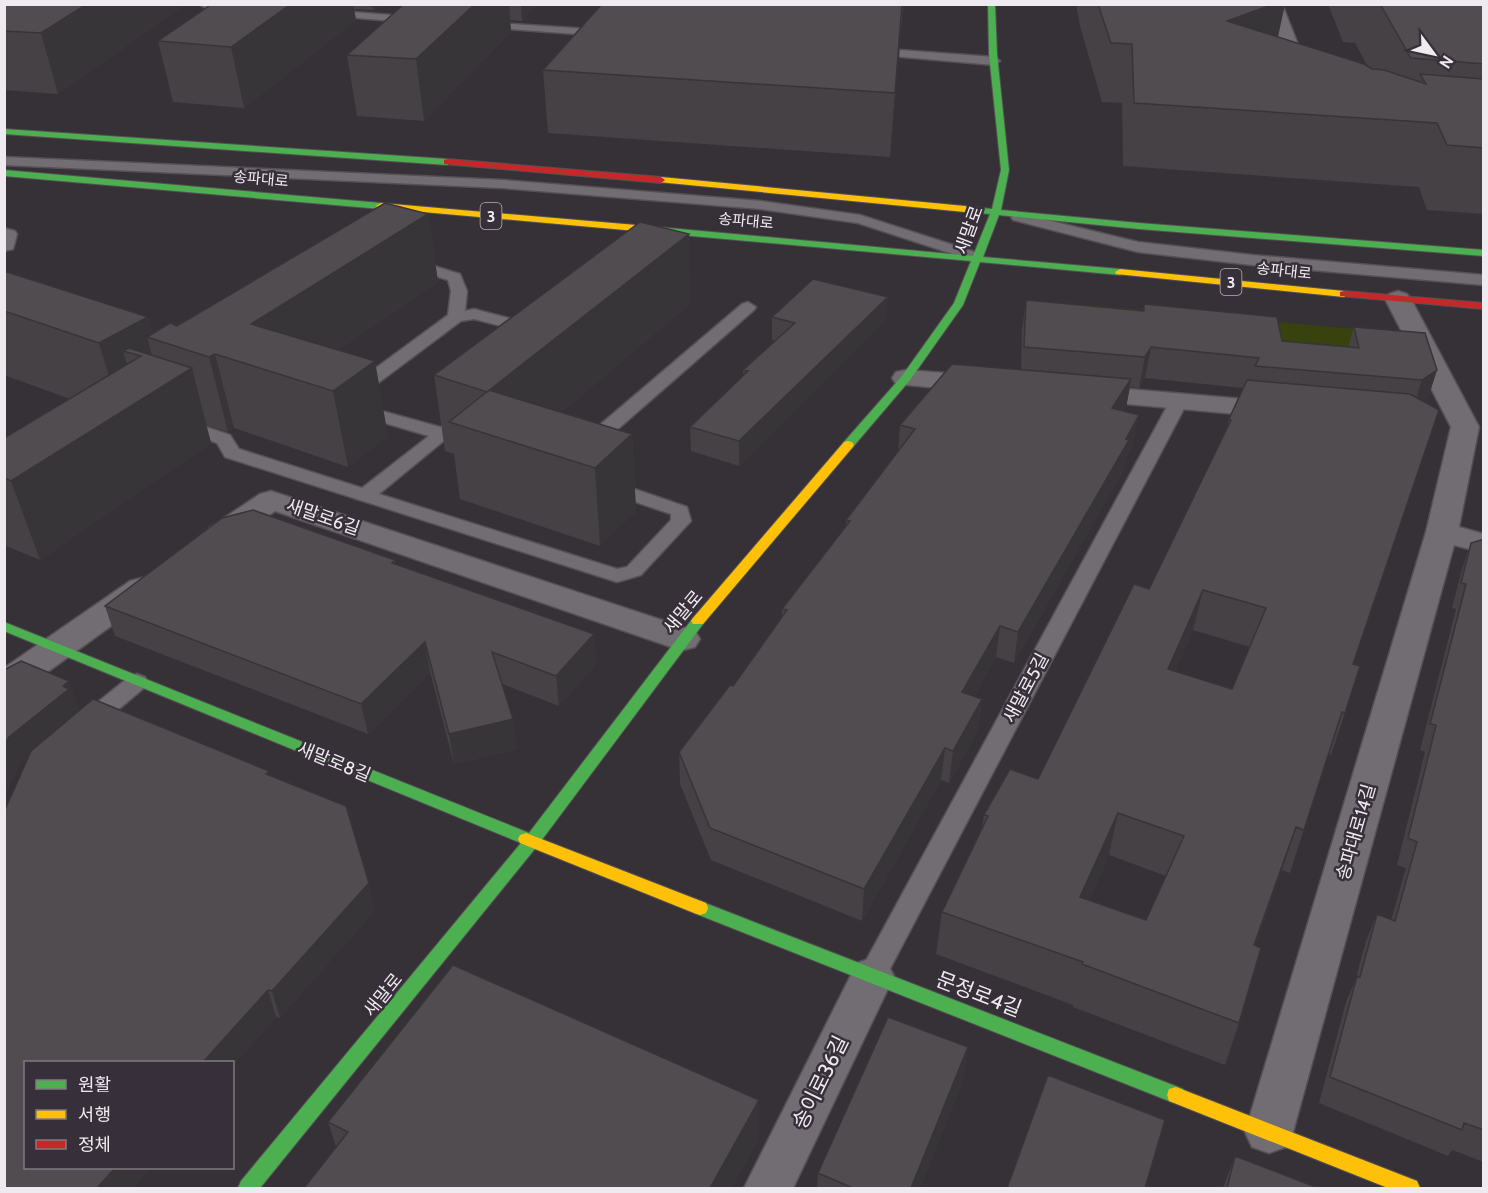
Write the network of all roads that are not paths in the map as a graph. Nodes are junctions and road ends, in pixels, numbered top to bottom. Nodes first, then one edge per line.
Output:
1 (204, 4) edge
2 (991, 4) edge
3 (1273, 4) edge
4 (251, 8) edge
5 (311, 12) dead end
6 (430, 21) edge
7 (465, 23) dead end
8 (620, 34) edge
9 (865, 52) edge
10 (994, 61) junction
11 (1318, 88) edge
12 (4, 131) edge
13 (4, 153) edge
14 (4, 161) edge
15 (545, 169) junction
16 (4, 173) edge
17 (996, 212) junction
18 (4, 232) edge
19 (4, 248) edge
20 (1484, 253) edge
21 (978, 258) junction
22 (397, 262) edge
23 (1484, 280) edge
24 (1398, 299) junction
25 (1484, 306) edge
26 (748, 307) dead end
27 (456, 317) junction
28 (553, 335) edge
29 (906, 378) junction
30 (1013, 387) edge
31 (1061, 391) edge
32 (1179, 401) junction
33 (1310, 413) edge
34 (461, 419) edge
35 (170, 420) edge
36 (1429, 423) edge
37 (1474, 427) edge
38 (442, 434) junction
39 (576, 455) edge
40 (594, 481) edge
41 (364, 495) junction
42 (1442, 532) junction
43 (1484, 544) edge
44 (193, 553) edge
45 (164, 573) edge
46 (4, 626) edge
47 (683, 639) junction
48 (56, 647) junction
49 (136, 682) junction
50 (4, 686) edge
51 (65, 741) edge
52 (532, 841) junction
53 (872, 976) junction
54 (1269, 1132) junction
55 (248, 1188) edge
56 (768, 1188) edge
57 (1410, 1188) edge

1 - 4 lane
2 - 10 main road, 새말로
3 - 11 street
5 - 6 lane
7 - 8 lane
9 - 10 lane
10 - 17 main road, 새말로
12 - 15 main road, 송파대로
13 - 15 lane
14 - 21 lane
15 - 17 main road, 송파대로
16 - 21 main road, 송파대로 / 3
17 - 20 main road, 송파대로
17 - 21 main road, 새말로
17 - 23 lane
18 - 19 lane
21 - 24 main road, 송파대로 / 3
21 - 29 main road, 새말로
22 - 27 lane
24 - 25 main road, 송파대로 / 3
24 - 37 street
26 - 39 lane
27 - 28 lane
27 - 38 lane
29 - 30 street
29 - 47 main road, 새말로
31 - 32 street
32 - 33 street
32 - 53 lane, 새말로5길
34 - 38 lane
35 - 41 lane
36 - 37 street
37 - 42 street, 송파대로14길
38 - 41 lane
40 - 41 lane
42 - 43 street
42 - 54 street, 송파대로14길
44 - 47 street, 새말로6길
45 - 48 street
46 - 48 main road, 새말로8길
47 - 52 main road, 새말로
48 - 49 main road, 새말로8길
48 - 50 street
49 - 51 lane
49 - 52 main road, 새말로8길
52 - 53 main road, 문정로4길
52 - 55 main road, 새말로
53 - 54 main road, 문정로4길
53 - 56 street, 송이로36길
54 - 57 main road, 문정로4길

